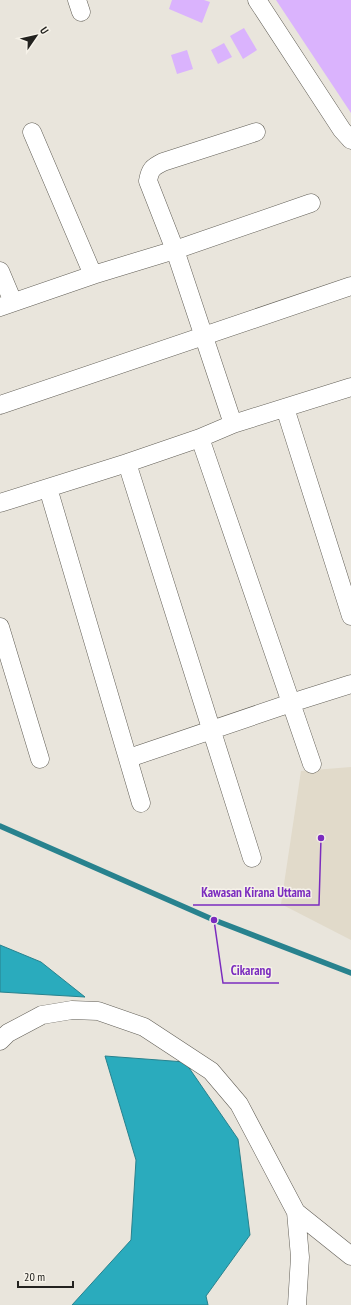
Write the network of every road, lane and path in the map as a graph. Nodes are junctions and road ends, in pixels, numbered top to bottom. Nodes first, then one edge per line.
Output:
1 (257, 0) edge
2 (32, 132) dead end
3 (256, 132) dead end
4 (351, 140) edge
5 (311, 203) dead end
6 (175, 250) junction
7 (0, 271) edge
8 (93, 275) junction
9 (351, 286) edge
10 (7, 304) edge
11 (204, 336) junction
12 (351, 387) edge
13 (0, 405) edge
14 (285, 408) junction
15 (233, 424) junction
16 (200, 438) junction
17 (127, 463) junction
18 (48, 488) junction
19 (0, 503) edge
20 (351, 616) edge
21 (0, 627) edge
22 (351, 684) edge
23 (291, 703) junction
24 (211, 730) junction
25 (129, 758) junction
26 (40, 759) dead end
27 (312, 764) dead end
28 (142, 803) dead end
29 (252, 858) dead end
30 (0, 1041) edge
31 (296, 1212) junction
32 (351, 1256) edge
33 (297, 1305) edge

1 - 4 street
2 - 8 street
3 - 6 street
5 - 6 street
6 - 8 street
6 - 11 street
7 - 10 street
8 - 10 street
9 - 11 street
11 - 13 street
11 - 15 street
12 - 14 street
14 - 15 street
14 - 20 street
15 - 16 street
16 - 17 street
16 - 23 street
17 - 18 street
17 - 24 street
18 - 19 street
18 - 25 street
21 - 26 street
22 - 23 street
23 - 24 street
23 - 27 street
24 - 25 street
24 - 29 street
25 - 28 street
30 - 31 street
31 - 32 street
31 - 33 street

